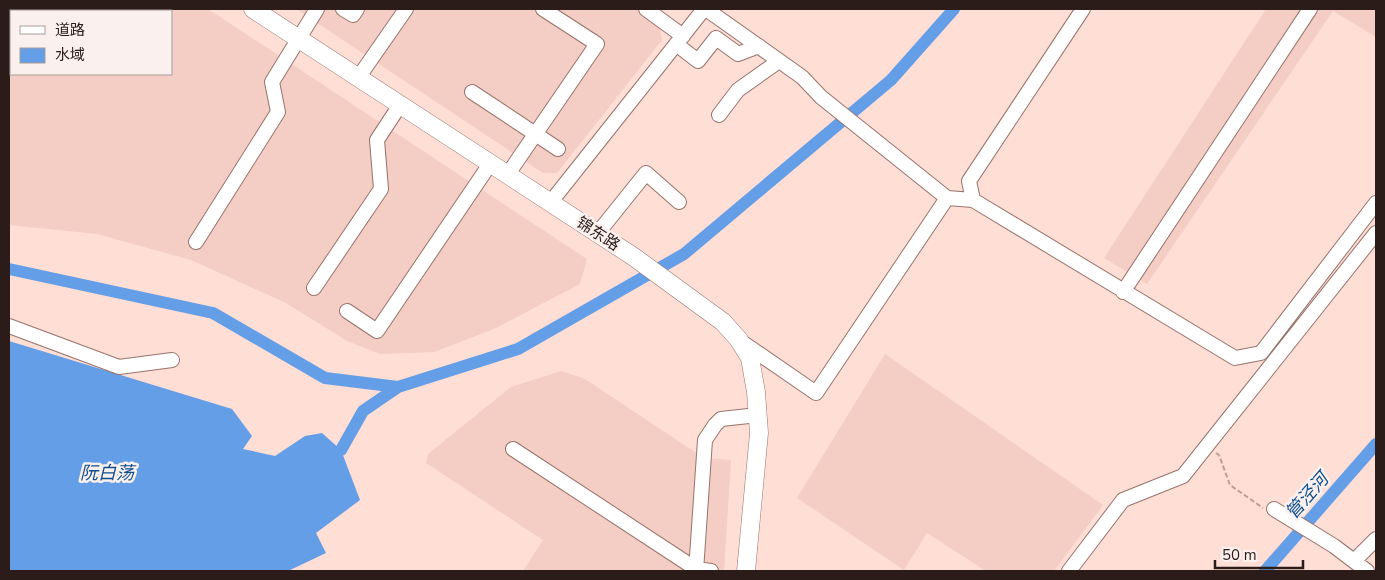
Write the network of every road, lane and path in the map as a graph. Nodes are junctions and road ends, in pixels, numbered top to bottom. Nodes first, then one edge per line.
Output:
1 (253, 9) edge
2 (317, 9) edge
3 (343, 9) edge
4 (357, 9) edge
5 (406, 9) edge
6 (543, 9) edge
7 (646, 9) edge
8 (705, 9) edge
9 (1084, 9) edge
10 (1310, 9) edge
11 (298, 38) junction
12 (679, 40) junction
13 (759, 46) junction
14 (779, 61) junction
15 (358, 78) junction
16 (472, 92) dead end
17 (400, 105) junction
18 (718, 115) dead end
19 (536, 134) junction
20 (558, 149) dead end
21 (490, 164) junction
22 (508, 174) junction
23 (947, 198) junction
24 (973, 200) junction
25 (679, 202) dead end
26 (550, 203) junction
27 (1376, 203) edge
28 (1376, 233) edge
29 (597, 234) junction
30 (196, 242) dead end
31 (314, 288) dead end
32 (1123, 292) junction
33 (348, 311) dead end
34 (9, 326) edge
35 (739, 340) junction
36 (172, 360) dead end
37 (758, 414) junction
38 (1207, 446) junction
39 (513, 449) dead end
40 (1274, 509) joint
41 (1376, 538) edge
42 (1354, 562) junction
43 (696, 570) edge
44 (712, 571) edge
45 (746, 571) edge
46 (1069, 571) edge
47 (1367, 571) edge

1 - 11 main road, 锦东路
2 - 11 street
3 - 4 street
5 - 15 street
6 - 19 street
7 - 12 street
8 - 12 street
8 - 13 street
9 - 24 street
10 - 32 street
11 - 15 main road, 锦东路
11 - 30 street
12 - 13 street
12 - 26 street
13 - 14 street
14 - 18 street
14 - 23 street
15 - 17 main road, 锦东路
16 - 19 street
17 - 21 main road, 锦东路
17 - 31 street
19 - 20 street
19 - 22 street
21 - 22 main road, 锦东路
21 - 33 street
22 - 26 main road, 锦东路
23 - 24 street
23 - 35 street
24 - 32 street
25 - 29 street
26 - 29 main road, 锦东路
27 - 32 street
28 - 38 street
29 - 35 main road, 锦东路
34 - 36 street
35 - 37 main road, 锦东路
37 - 43 street
37 - 45 main road, 锦东路
38 - 40 path
38 - 46 street
39 - 43 street
40 - 42 street
41 - 42 street
42 - 47 street
43 - 44 street

